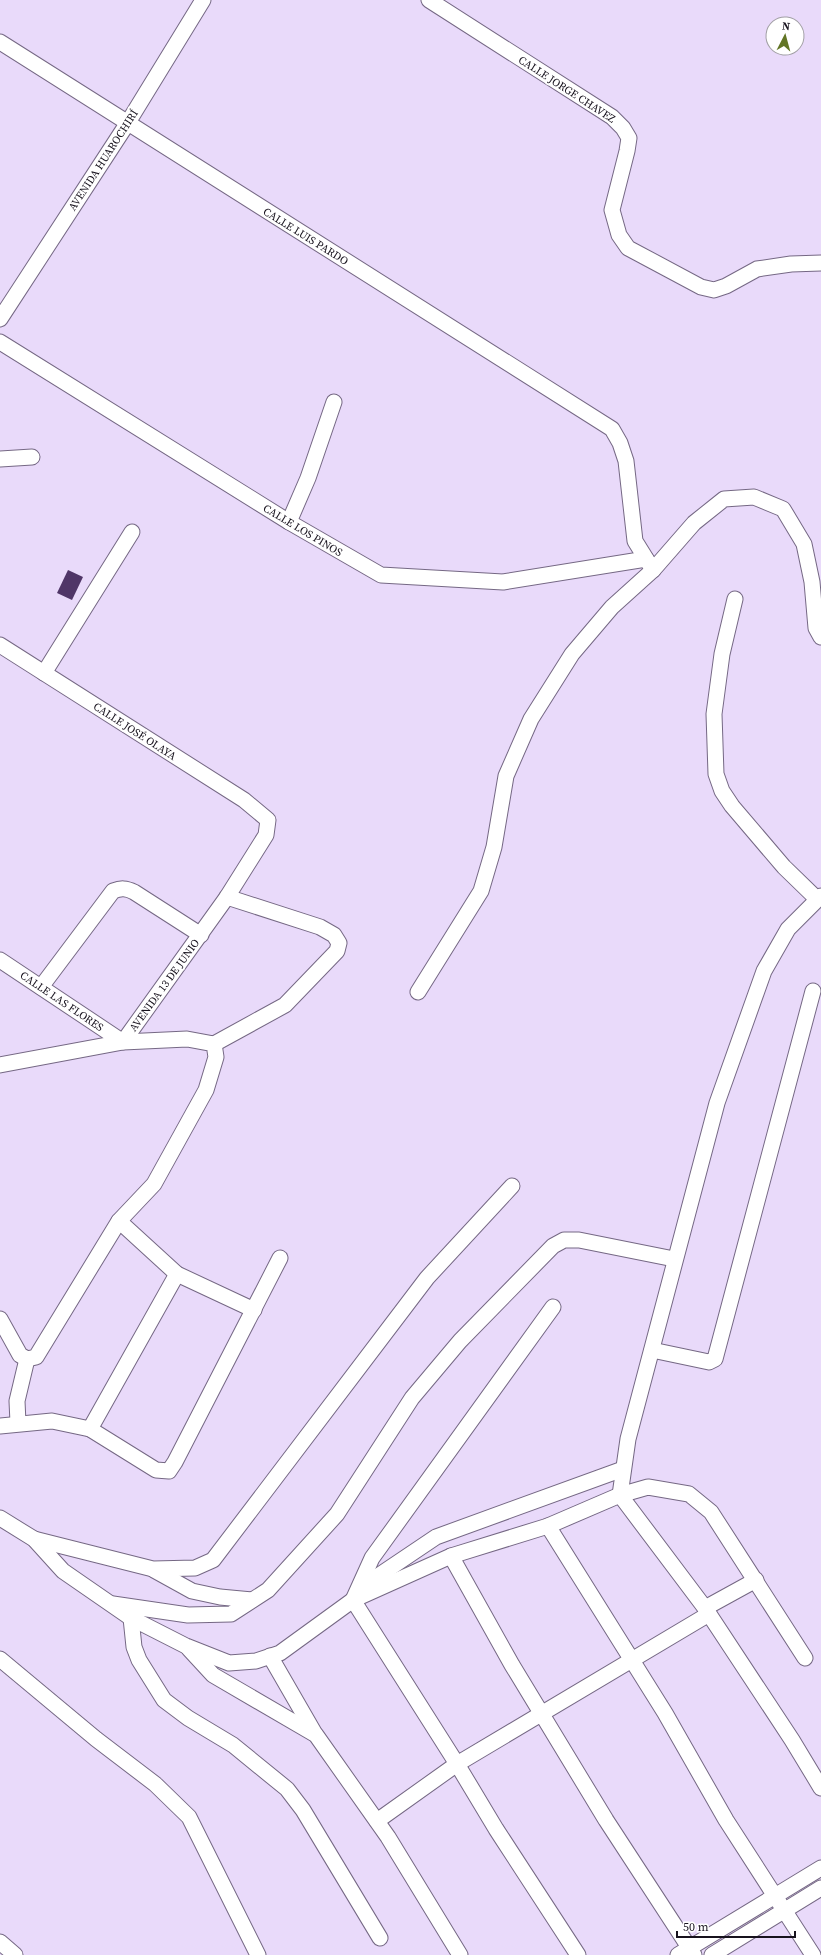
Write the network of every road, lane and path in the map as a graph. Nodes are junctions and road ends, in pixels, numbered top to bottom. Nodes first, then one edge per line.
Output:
1 (203, 0) edge
2 (429, 0) edge
3 (0, 42) edge
4 (126, 124) junction
5 (821, 263) edge
6 (0, 319) edge
7 (0, 342) edge
8 (334, 402) dead end
9 (32, 457) dead end
10 (0, 459) edge
11 (289, 522) junction
12 (132, 532) dead end
13 (650, 565) junction
14 (735, 599) dead end
15 (821, 637) edge
16 (0, 646) edge
17 (44, 673) junction
18 (268, 820) joint
19 (227, 897) junction
20 (819, 898) edge
21 (201, 935) junction
22 (0, 960) edge
23 (41, 987) junction
24 (813, 991) dead end
25 (418, 992) dead end
26 (123, 1042) junction
27 (214, 1044) junction
28 (0, 1065) edge
29 (512, 1186) dead end
30 (119, 1222) junction
31 (280, 1258) dead end
32 (674, 1260) junction
33 (177, 1274) junction
34 (553, 1307) dead end
35 (254, 1310) junction
36 (0, 1319) edge
37 (652, 1350) junction
38 (27, 1359) junction
39 (18, 1423) junction
40 (0, 1426) edge
41 (90, 1429) junction
42 (623, 1469) junction
43 (620, 1495) junction
44 (0, 1518) edge
45 (548, 1526) junction
46 (34, 1539) junction
47 (451, 1556) junction
48 (153, 1570) junction
49 (756, 1580) junction
50 (252, 1600) junction
51 (354, 1600) junction
52 (110, 1604) junction
53 (707, 1611) junction
54 (131, 1618) junction
55 (186, 1646) junction
56 (270, 1656) junction
57 (805, 1658) dead end
58 (0, 1659) edge
59 (632, 1660) junction
60 (541, 1714) junction
61 (316, 1735) junction
62 (457, 1764) junction
63 (821, 1788) edge
64 (377, 1821) junction
65 (821, 1868) edge
66 (821, 1888) edge
67 (775, 1897) junction
68 (784, 1911) junction
69 (380, 1938) dead end
70 (0, 1942) edge
71 (687, 1953) edge
72 (15, 1955) edge
73 (258, 1955) edge
74 (460, 1955) edge
75 (578, 1955) edge
76 (712, 1955) edge
77 (813, 1955) edge

1 - 4 street, AVENIDA HUAROCHIRÍ
2 - 5 street, CALLE JORGE CHAVEZ
3 - 4 street, CALLE LUIS PARDO
4 - 6 street, AVENIDA HUAROCHIRÍ
4 - 13 street, CALLE LUIS PARDO
7 - 11 street, CALLE LOS PINOS
8 - 11 street
9 - 10 street
11 - 13 street, CALLE LOS PINOS
12 - 17 street
13 - 15 street
13 - 25 street
14 - 20 street
16 - 17 street, CALLE JOSÉ OLAYA
17 - 18 street, CALLE JOSÉ OLAYA
18 - 19 street, AVENIDA 13 DE JUNIO
19 - 21 street, AVENIDA 13 DE JUNIO
19 - 27 street
20 - 32 street
21 - 23 street
21 - 26 street, AVENIDA 13 DE JUNIO
22 - 23 street, CALLE LAS FLORES
23 - 26 street, CALLE LAS FLORES
24 - 37 street
26 - 27 street
26 - 28 street, AVENIDA 13 DE JUNIO
27 - 30 street
29 - 48 street
30 - 33 street
30 - 38 street
31 - 35 street
32 - 37 street
32 - 50 street
33 - 35 street
33 - 41 street
34 - 51 street
35 - 41 street
36 - 38 street
37 - 42 street
38 - 39 street
39 - 40 street
39 - 41 street
42 - 43 street
42 - 51 street
43 - 45 street
43 - 49 street
43 - 53 street
44 - 46 street
45 - 47 street
45 - 59 street
46 - 48 street
46 - 52 street
47 - 51 street
47 - 60 street
48 - 50 street
49 - 53 street
49 - 57 street
50 - 52 street
51 - 56 street
51 - 62 street
52 - 54 street
53 - 59 street
53 - 63 street
54 - 55 street
54 - 69 street
55 - 56 street
55 - 61 street
56 - 61 street
58 - 73 street
59 - 60 street
59 - 67 street
60 - 62 street
60 - 71 street
61 - 64 street
62 - 64 street
62 - 75 street
64 - 74 street
65 - 67 street
66 - 68 street
67 - 68 street
67 - 71 street
68 - 76 street
68 - 77 street
70 - 72 street

